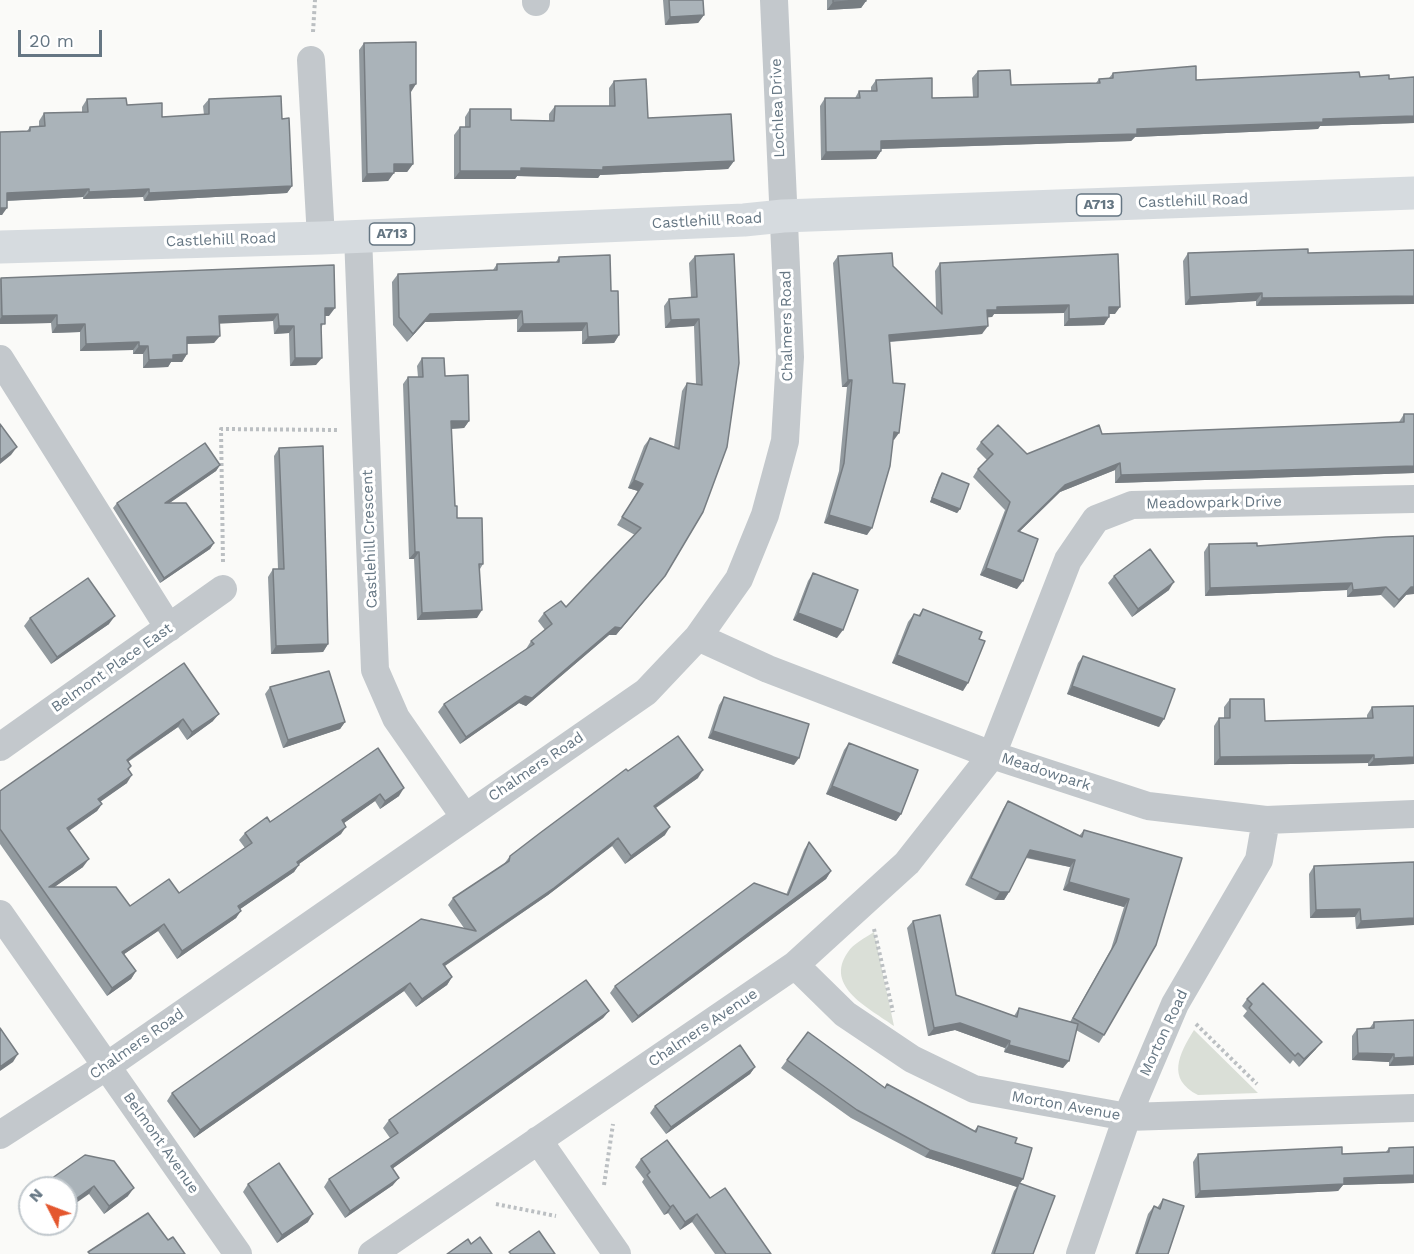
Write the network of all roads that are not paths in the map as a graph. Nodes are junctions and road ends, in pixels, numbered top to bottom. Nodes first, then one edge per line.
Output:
1 (774, 0) edge
2 (311, 60) dead end
3 (1414, 193) edge
4 (783, 216) junction
5 (358, 236) junction
6 (321, 237) junction
7 (0, 247) edge
8 (0, 359) edge
9 (1414, 499) edge
10 (224, 590) road end
11 (169, 628) junction
12 (698, 637) junction
13 (0, 747) edge
14 (992, 755) junction
15 (1414, 814) edge
16 (464, 816) junction
17 (1266, 820) junction
18 (0, 914) edge
19 (795, 965) junction
20 (107, 1066) junction
21 (1414, 1108) edge
22 (1127, 1117) junction
23 (0, 1135) edge
24 (538, 1140) junction
25 (238, 1254) edge
26 (372, 1254) edge
27 (617, 1254) edge
28 (1080, 1254) edge

1 - 4 street, Lochlea Drive
2 - 6 street
3 - 4 main road, Castlehill Road / A713
4 - 5 main road, Castlehill Road / A713
4 - 12 street, Chalmers Road
5 - 6 main road, Castlehill Road / A713
5 - 16 street, Castlehill Crescent
6 - 7 main road, Castlehill Road / A713
8 - 11 street
9 - 14 street, Meadowpark Drive
10 - 11 street, Belmont Place East
11 - 13 street, Belmont Place East
12 - 14 street, Meadowpark
12 - 16 street, Chalmers Road
14 - 17 street, Meadowpark
14 - 19 street, Chalmers Avenue
15 - 17 street, Meadowpark
16 - 20 street, Chalmers Road
17 - 22 street, Morton Road
18 - 20 street, Belmont Avenue
19 - 22 street, Morton Avenue
19 - 24 street, Chalmers Avenue
20 - 23 street, Chalmers Road
20 - 25 street, Belmont Avenue
21 - 22 street, Morton Avenue
22 - 28 street, Morton Road
24 - 26 street, Chalmers Avenue
24 - 27 street

